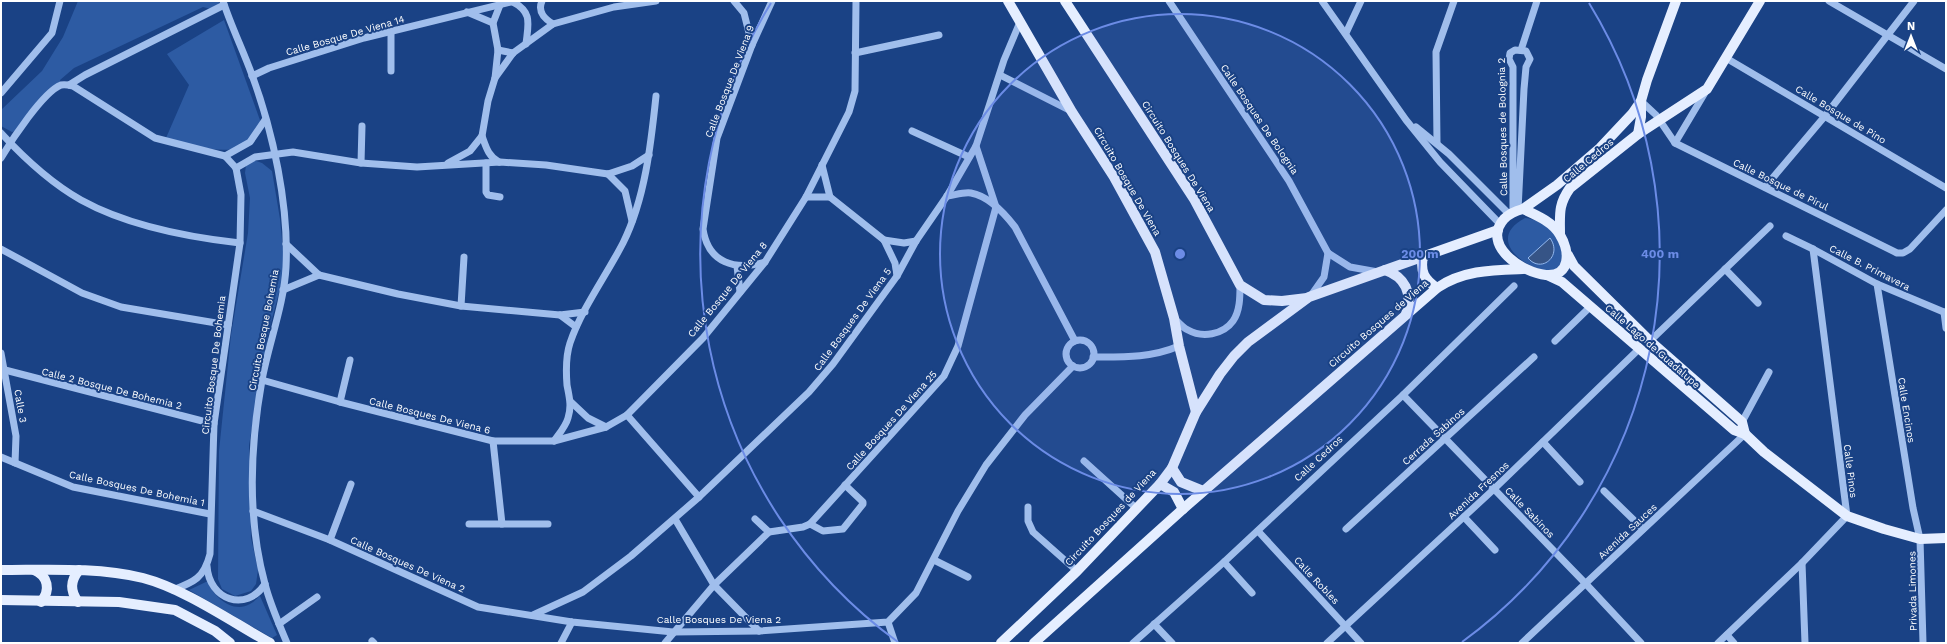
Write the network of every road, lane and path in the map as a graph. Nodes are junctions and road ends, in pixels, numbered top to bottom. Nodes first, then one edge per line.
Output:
1 (60, 1) edge
2 (514, 1) edge
3 (542, 1) edge
4 (656, 1) edge
5 (734, 1) edge
6 (772, 1) edge
7 (856, 1) edge
8 (1008, 1) edge
9 (1065, 1) edge
10 (1169, 1) edge
11 (1322, 1) edge
12 (1361, 1) edge
13 (1454, 1) edge
14 (1537, 1) edge
15 (1676, 1) edge
16 (1760, 1) edge
17 (1829, 1) edge
18 (1914, 1) edge
19 (223, 3) edge
20 (500, 5) junction
21 (467, 12) junction
22 (493, 22) junction
23 (1020, 22) junction
24 (553, 24) junction
25 (392, 31) junction
26 (1346, 33) junction
27 (939, 35) dead end
28 (1887, 35) junction
29 (526, 44) junction
30 (752, 45) junction
31 (498, 50) junction
32 (1522, 50) junction
33 (513, 53) junction
34 (855, 53) junction
35 (1726, 58) junction
36 (1946, 69) edge
37 (392, 71) dead end
38 (1000, 75) junction
39 (252, 76) junction
40 (495, 78) junction
41 (68, 85) junction
42 (1513, 89) junction
43 (1524, 89) junction
44 (1707, 89) junction
45 (1, 93) edge
46 (656, 96) dead end
47 (1641, 101) junction
48 (1072, 112) junction
49 (1825, 116) junction
50 (265, 120) junction
51 (1406, 120) junction
52 (1659, 121) junction
53 (1626, 122) junction
54 (362, 126) dead end
55 (912, 131) dead end
56 (1, 133) edge
57 (1638, 134) junction
58 (482, 136) junction
59 (10, 143) junction
60 (1437, 143) junction
61 (1675, 143) junction
62 (976, 146) junction
63 (1449, 154) junction
64 (649, 155) junction
65 (225, 156) junction
66 (276, 156) junction
67 (969, 157) junction
68 (1, 158) edge
69 (500, 162) junction
70 (1440, 162) junction
71 (361, 163) junction
72 (486, 163) junction
73 (445, 165) junction
74 (822, 165) junction
75 (236, 168) junction
76 (608, 174) junction
77 (1765, 187) junction
78 (1946, 188) edge
79 (947, 196) junction
80 (500, 197) dead end
81 (806, 197) junction
82 (830, 197) junction
83 (996, 207) junction
84 (1946, 210) edge
85 (1516, 211) junction
86 (632, 223) junction
87 (1770, 226) dead end
88 (1499, 227) junction
89 (1560, 234) junction
90 (1786, 236) dead end
91 (884, 240) junction
92 (916, 241) junction
93 (240, 243) junction
94 (286, 244) junction
95 (1, 249) edge
96 (1813, 249) junction
97 (1328, 253) junction
98 (1568, 255) junction
99 (1423, 256) junction
100 (464, 257) dead end
101 (765, 262) junction
102 (737, 266) junction
103 (1523, 268) junction
104 (1725, 269) junction
105 (1381, 271) junction
106 (319, 275) junction
107 (1547, 275) junction
108 (897, 276) junction
109 (1877, 284) junction
110 (1240, 285) junction
111 (1514, 286) dead end
112 (1437, 288) junction
113 (283, 290) junction
114 (740, 292) junction
115 (1309, 298) junction
116 (1758, 303) dead end
117 (461, 306) junction
118 (1590, 307) junction
119 (585, 312) junction
120 (1945, 313) edge
121 (1406, 314) junction
122 (560, 315) junction
123 (1174, 318) junction
124 (228, 325) junction
125 (576, 327) junction
126 (1946, 328) edge
127 (1075, 341) junction
128 (1555, 341) dead end
129 (1650, 341) junction
130 (1179, 346) junction
131 (1639, 350) junction
132 (1, 353) edge
133 (1093, 357) junction
134 (1534, 357) dead end
135 (350, 360) dead end
136 (1074, 366) junction
137 (5, 370) junction
138 (1769, 372) dead end
139 (262, 380) junction
140 (1404, 395) junction
141 (340, 402) junction
142 (571, 402) junction
143 (1196, 412) junction
144 (628, 415) junction
145 (1742, 422) junction
146 (214, 424) junction
147 (606, 427) junction
148 (1745, 434) junction
149 (1445, 438) junction
150 (493, 441) junction
151 (554, 441) junction
152 (1543, 442) junction
153 (1, 457) edge
154 (1084, 461) dead end
155 (15, 463) junction
156 (1172, 468) junction
157 (1580, 482) dead end
158 (351, 484) dead end
159 (1160, 484) junction
160 (845, 485) junction
161 (1494, 489) junction
162 (1203, 491) junction
163 (1604, 491) dead end
164 (699, 497) junction
165 (1028, 507) dead end
166 (1136, 508) junction
167 (1183, 509) junction
168 (252, 511) junction
169 (210, 514) junction
170 (1847, 516) junction
171 (1464, 517) junction
172 (675, 519) junction
173 (755, 520) dead end
174 (469, 524) dead end
175 (502, 524) junction
176 (548, 524) dead end
177 (810, 524) junction
178 (1346, 529) dead end
179 (1643, 529) junction
180 (1258, 531) junction
181 (769, 532) junction
182 (1946, 538) edge
183 (1920, 539) junction
184 (330, 540) junction
185 (1495, 550) dead end
186 (934, 560) junction
187 (1224, 562) junction
188 (1802, 563) junction
189 (207, 566) junction
190 (1, 570) edge
191 (34, 570) junction
192 (79, 570) junction
193 (1077, 571) junction
194 (968, 577) dead end
195 (265, 584) junction
196 (1586, 584) junction
197 (714, 585) junction
198 (173, 590) junction
199 (1252, 593) dead end
200 (317, 597) dead end
201 (1, 600) edge
202 (41, 602) junction
203 (78, 602) junction
204 (533, 616) junction
205 (572, 622) junction
206 (888, 622) junction
207 (279, 624) junction
208 (1154, 624) junction
209 (1345, 626) junction
210 (759, 631) junction
211 (673, 632) junction
212 (1726, 635) junction
213 (230, 643) edge
214 (270, 643) edge
215 (287, 643) edge
216 (561, 643) edge
217 (665, 643) edge
218 (895, 643) edge
219 (1001, 643) edge
220 (1034, 643) edge
221 (1133, 643) edge
222 (1172, 643) edge
223 (1327, 643) edge
224 (1361, 643) edge
225 (1522, 643) edge
226 (1641, 643) edge
227 (1718, 643) edge
228 (1734, 643) edge
229 (1805, 643) edge
230 (1923, 643) edge

1 - 45 street
2 - 20 street, Calle Bosque De Viena 14
2 - 29 street
3 - 24 street
4 - 24 street
5 - 30 street
6 - 30 street, Calle Bosque De Viena 9
7 - 34 street, Calle Bosque De Viena 8
8 - 23 main road, Circuito Bosque De Viena
9 - 110 main road, Circuito Bosques De Viena
10 - 97 street, Calle Bosques De Bolognia
11 - 26 street
12 - 26 street
13 - 60 street
14 - 32 street
15 - 47 main road
16 - 35 main road
17 - 28 street
18 - 28 street
19 - 39 street, Circuito Bosque Bohemia
19 - 41 street
20 - 21 street, Calle Bosque De Viena 14
20 - 22 street
21 - 22 street
21 - 25 street, Calle Bosque De Viena 14
22 - 31 street
23 - 38 street, Calle Bosques De Viena 5
23 - 48 main road, Circuito Bosque De Viena
24 - 29 street
25 - 37 street
25 - 39 street, Calle Bosque De Viena 14
26 - 51 street
27 - 34 street
28 - 36 street
28 - 49 street
29 - 33 street
30 - 102 street, Calle Bosque De Viena 9
31 - 33 street
31 - 40 street
32 - 42 street, Calle Bosques de Bolognia 2
32 - 43 street, Calle Bosques de Bolognia 2
33 - 40 street
34 - 74 street, Calle Bosque De Viena 8
35 - 44 main road
35 - 49 street, Calle Bosque de Pino
38 - 48 street
38 - 62 street, Calle Bosques De Viena 5
39 - 50 street, Circuito Bosque Bohemia
40 - 58 street
41 - 59 street
41 - 65 street
42 - 43 street
42 - 85 street, Calle Bosques de Bolognia 2
43 - 85 street, Calle Bosques de Bolognia 2
44 - 52 main road, Calle Cedros
44 - 61 street
46 - 64 street
47 - 52 street, Calle Bosque de Pirul
47 - 53 main road
47 - 57 main road
48 - 123 main road, Circuito Bosque De Viena
49 - 77 street
49 - 78 street, Calle Bosque de Pino
50 - 65 street
50 - 66 street, Circuito Bosque Bohemia
51 - 60 street
51 - 70 street
52 - 57 main road, Calle Cedros
52 - 61 street, Calle Bosque de Pirul
53 - 57 main road
53 - 85 main road
54 - 71 street
55 - 67 street
56 - 59 street
57 - 89 main road, Calle Cedros
58 - 69 street
58 - 73 street
59 - 68 street
59 - 93 street
60 - 63 street
61 - 77 street, Calle Bosque de Pirul
62 - 67 street, Calle Bosques De Viena 5
62 - 83 street
63 - 70 street
63 - 85 street
64 - 76 street
64 - 86 street
65 - 75 street
66 - 71 street
66 - 75 street
66 - 94 street, Circuito Bosque Bohemia
67 - 79 street, Calle Bosques De Viena 5
69 - 72 street
69 - 76 street
70 - 88 street
71 - 73 street
72 - 73 street
72 - 80 street
74 - 81 street, Calle Bosque De Viena 8
74 - 82 street
75 - 93 street, Circuito Bosque De Bohemia
76 - 86 street
77 - 84 street, Calle Bosque de Pirul
79 - 83 street
79 - 92 street, Calle Bosques De Viena 5
81 - 82 street
81 - 101 street, Calle Bosque De Viena 8
82 - 91 street
83 - 127 street
83 - 160 street, Calle Bosques De Viena 25
85 - 88 main road
85 - 89 main road
86 - 119 street
87 - 104 street
88 - 99 main road, Circuito Bosques de Viena
88 - 103 main road
89 - 98 main road
90 - 96 street, Calle B. Primavera
91 - 92 street
91 - 108 street
92 - 108 street, Calle Bosques De Viena 5
93 - 124 street, Circuito Bosque De Bohemia
94 - 106 street
94 - 113 street, Circuito Bosque Bohemia
95 - 124 street
96 - 109 street, Calle B. Primavera
96 - 170 street, Calle Pinos
97 - 105 street
97 - 115 street
98 - 107 main road
98 - 129 main road, Calle Lago de Guadalupe
99 - 105 main road, Circuito Bosques de Viena
99 - 112 main road
100 - 117 street
101 - 102 street, Calle Bosque De Viena 9
101 - 114 street, Calle Bosque De Viena 8
102 - 114 street
103 - 107 main road
103 - 112 main road, Circuito Bosques de Viena
104 - 116 street
104 - 129 street
105 - 115 main road, Circuito Bosques de Viena
105 - 121 main road
106 - 113 street
106 - 117 street
107 - 118 main road, Calle Lago de Guadalupe
108 - 164 street, Calle Bosques De Viena 5
109 - 120 street, Calle B. Primavera
109 - 183 street, Calle Encinos
110 - 115 main road, Circuito Bosques De Viena
110 - 123 street
111 - 140 street, Calle Cedros
112 - 121 main road, Circuito Bosques de Viena
113 - 139 street, Circuito Bosque Bohemia
114 - 144 street, Calle Bosque De Viena 8
115 - 143 main road, Circuito Bosques de Viena
117 - 122 street
118 - 128 street
118 - 131 main road, Calle Lago de Guadalupe
119 - 122 street
119 - 125 street
120 - 126 street
121 - 162 main road, Circuito Bosques de Viena
122 - 125 street
123 - 130 main road, Circuito Bosque De Viena
124 - 146 street, Circuito Bosque De Bohemia
125 - 142 street
127 - 133 street
127 - 136 street
129 - 145 main road, Calle Lago de Guadalupe
130 - 133 street
130 - 143 main road, Circuito Bosque De Viena
131 - 148 main road, Calle Lago de Guadalupe
131 - 152 street, Avenida Fresnos
132 - 137 street, Calle 3
133 - 136 street
134 - 149 street, Cerrada Sabinos
135 - 141 street
136 - 186 street
137 - 146 street, Calle 2 Bosque De Bohemia 2
137 - 155 street, Calle 3
138 - 145 street
139 - 141 street, Calle Bosques De Viena 6
139 - 168 street, Circuito Bosque Bohemia
140 - 149 street, Calle Sabinos
140 - 180 street, Calle Cedros
141 - 150 street, Calle Bosques De Viena 6
142 - 147 street
142 - 151 street
143 - 156 main road, Circuito Bosques de Viena
144 - 147 street, Calle Bosques De Viena 6
144 - 164 street
145 - 148 main road
146 - 169 street, Circuito Bosque De Bohemia
147 - 151 street, Calle Bosques De Viena 6
148 - 170 main road, Calle Lago de Guadalupe
148 - 179 street, Avenida Sauces
149 - 161 street, Calle Sabinos
149 - 178 street, Cerrada Sabinos
150 - 151 street, Calle Bosques De Viena 6
150 - 175 street
152 - 157 street
152 - 161 street, Avenida Fresnos
153 - 155 street, Calle Bosques De Bohemia 1
154 - 166 street
155 - 169 street, Calle Bosques De Bohemia 1
156 - 159 main road, Circuito Bosques de Viena
156 - 162 main road
158 - 184 street
159 - 166 main road, Circuito Bosques de Viena
159 - 167 main road
160 - 177 street, Calle Bosques De Viena 25
160 - 177 street
161 - 171 street, Avenida Fresnos
161 - 196 street, Calle Sabinos
162 - 167 main road, Circuito Bosques de Viena
163 - 179 street
164 - 172 street, Calle Bosques De Viena 5
165 - 193 street
166 - 193 main road, Circuito Bosques de Viena
167 - 220 main road, Circuito Bosques de Viena
168 - 184 street, Calle Bosques De Viena 2
168 - 195 street, Circuito Bosque Bohemia
169 - 189 street, Circuito Bosque De Bohemia
170 - 183 main road, Calle Lago de Guadalupe
170 - 188 street
171 - 185 street
171 - 209 street, Avenida Fresnos
172 - 197 street
172 - 204 street, Calle Bosques De Viena 5
173 - 181 street
174 - 175 street
175 - 176 street
177 - 181 street
179 - 196 street, Avenida Sauces
180 - 187 street, Calle Cedros
180 - 209 street, Calle Robles
181 - 197 street
182 - 183 main road, Calle Lago de Guadalupe
183 - 230 street, Privada Limones
184 - 204 street, Calle Bosques De Viena 2
186 - 194 street
186 - 206 street
187 - 199 street
187 - 208 street, Calle Cedros
188 - 212 street
188 - 229 street
189 - 195 street
189 - 198 street
190 - 191 main road
191 - 192 main road
191 - 202 main road
192 - 198 main road
192 - 203 main road
193 - 219 main road, Circuito Bosques de Viena
195 - 207 street, Circuito Bosque Bohemia
196 - 225 street, Avenida Sauces
196 - 226 street, Calle Sabinos
197 - 210 street
197 - 211 street
198 - 214 main road
200 - 207 street
201 - 202 main road
202 - 203 main road
203 - 213 main road
204 - 205 street, Calle Bosques De Viena 2
205 - 211 street, Calle Bosques De Viena 2
205 - 216 street
206 - 210 street, Calle Bosques De Viena 2
206 - 218 street
207 - 215 street, Circuito Bosque Bohemia
208 - 221 street, Calle Cedros
208 - 222 street
209 - 223 street, Avenida Fresnos
209 - 224 street, Calle Robles
210 - 211 street, Calle Bosques De Viena 2
211 - 217 street
212 - 227 street
212 - 228 street

